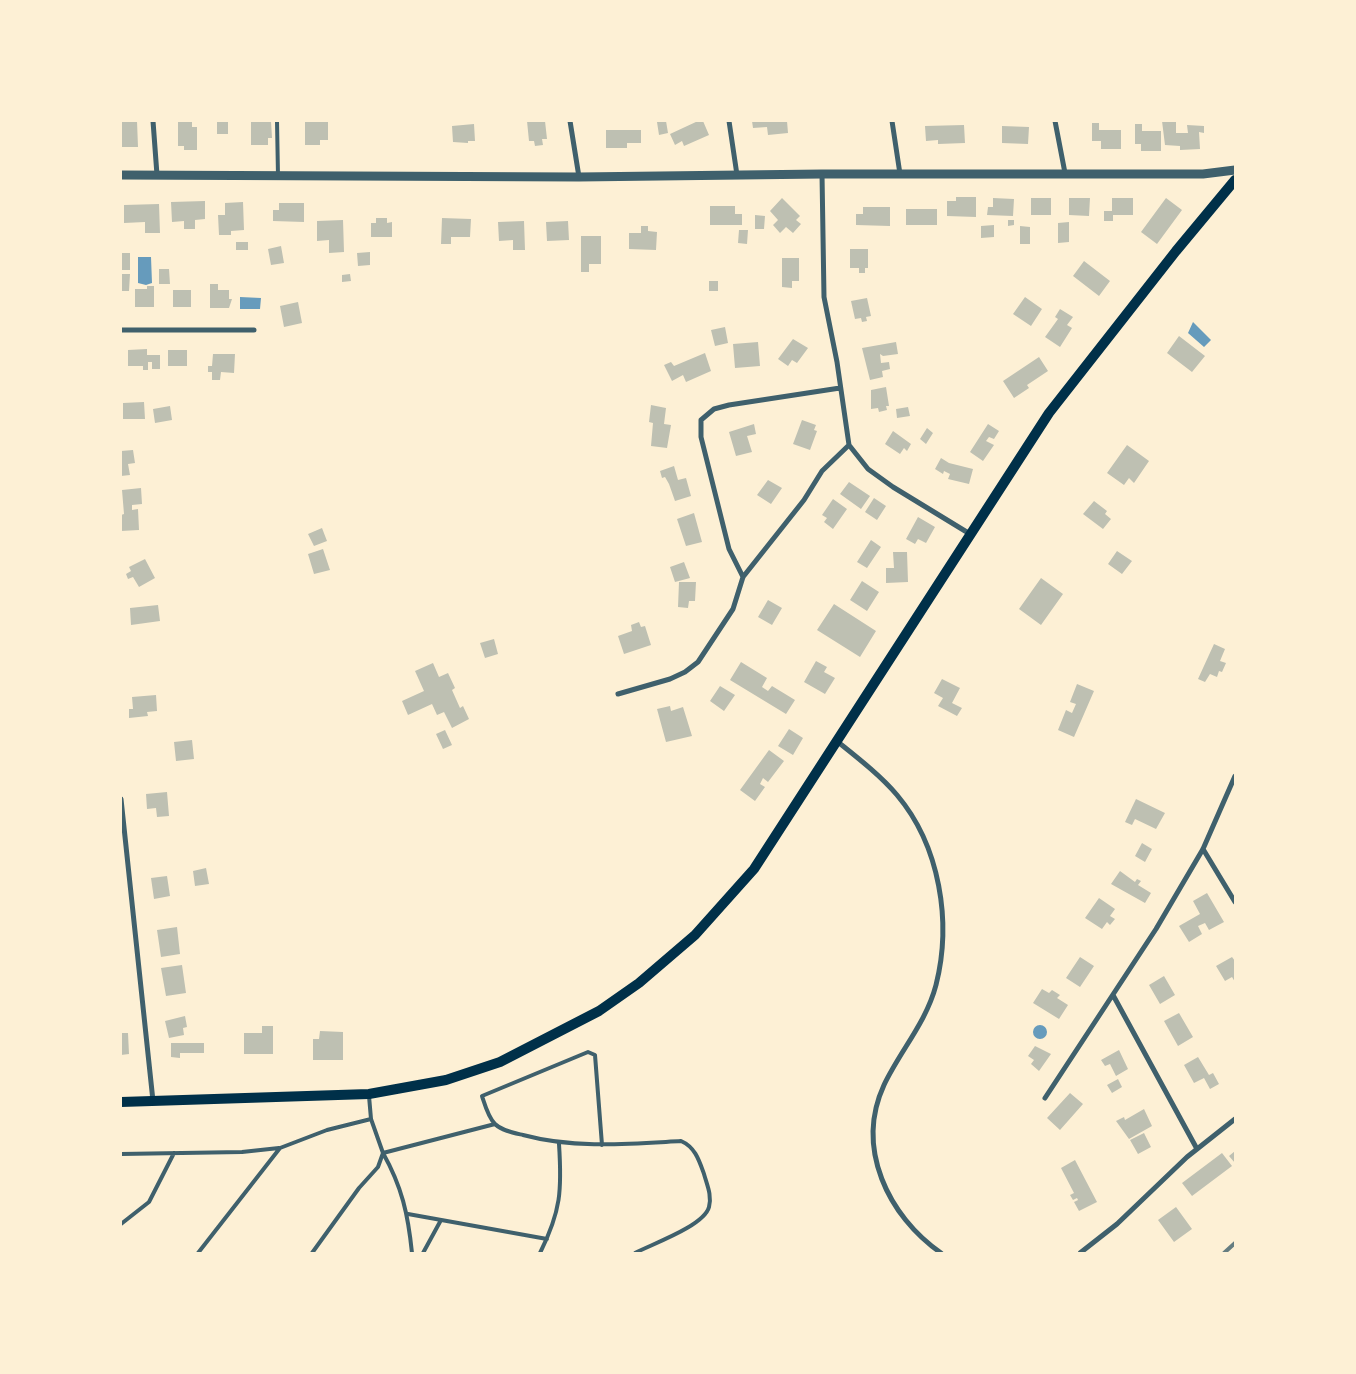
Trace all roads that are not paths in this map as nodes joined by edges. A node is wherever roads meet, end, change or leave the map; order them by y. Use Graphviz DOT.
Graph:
graph roads {
  1 [pos="153,121"];
  2 [pos="277,121"];
  3 [pos="570,121"];
  4 [pos="729,121"];
  5 [pos="892,121"];
  6 [pos="1055,121"];
  7 [pos="1235,170"];
  8 [pos="1064,173"];
  9 [pos="822,174"];
  10 [pos="900,174"];
  11 [pos="121,175"];
  12 [pos="157,175"];
  13 [pos="737,175"];
  14 [pos="278,176"];
  15 [pos="579,177"];
  16 [pos="1235,180"];
  17 [pos="121,330"];
  18 [pos="254,330"];
  19 [pos="840,388"];
  20 [pos="849,445"];
  21 [pos="971,534"];
  22 [pos="744,577"];
  23 [pos="618,694"];
  24 [pos="838,742"];
  25 [pos="1235,776"];
  26 [pos="121,799"];
  27 [pos="1204,848"];
  28 [pos="1235,902"];
  29 [pos="1113,995"];
  30 [pos="369,1094"];
  31 [pos="1045,1098"];
  32 [pos="153,1101"];
  33 [pos="121,1102"];
  34 [pos="371,1119"];
  35 [pos="1235,1119"];
  36 [pos="495,1124"];
  37 [pos="559,1144"];
  38 [pos="602,1145"];
  39 [pos="280,1148"];
  40 [pos="1198,1149"];
  41 [pos="174,1153"];
  42 [pos="383,1153"];
  43 [pos="121,1154"];
  44 [pos="408,1214"];
  45 [pos="441,1220"];
  46 [pos="121,1224"];
  47 [pos="547,1239"];
  48 [pos="198,1253"];
  49 [pos="312,1253"];
  50 [pos="412,1253"];
  51 [pos="424,1253"];
  52 [pos="540,1253"];
  53 [pos="635,1253"];
  54 [pos="941,1253"];
  55 [pos="1080,1253"];
  1 -- 12 [label="street"];
  2 -- 14 [label="lane"];
  3 -- 15 [label="street"];
  4 -- 13 [label="street"];
  5 -- 10 [label="street"];
  6 -- 8 [label="street"];
  7 -- 8 [label="street"];
  8 -- 10 [label="street"];
  9 -- 10 [label="street"];
  9 -- 13 [label="street"];
  9 -- 19 [label="street"];
  11 -- 12 [label="street"];
  12 -- 14 [label="street"];
  13 -- 15 [label="street"];
  14 -- 15 [label="street"];
  16 -- 21 [label="main road"];
  17 -- 18 [label="street"];
  19 -- 20 [label="street"];
  19 -- 22 [label="street"];
  20 -- 21 [label="street"];
  20 -- 22 [label="street"];
  21 -- 24 [label="main road"];
  22 -- 23 [label="street"];
  24 -- 30 [label="main road"];
  24 -- 54 [label="street"];
  25 -- 27 [label="street"];
  26 -- 32 [label="street"];
  27 -- 28 [label="street"];
  27 -- 29 [label="street"];
  29 -- 31 [label="street"];
  29 -- 40 [label="street"];
  30 -- 32 [label="main road"];
  30 -- 34 [label="lane"];
  32 -- 33 [label="main road"];
  34 -- 39 [label="lane"];
  34 -- 42 [label="lane"];
  35 -- 40 [label="street"];
  36 -- 37 [label="lane"];
  36 -- 38 [label="lane"];
  36 -- 42 [label="lane"];
  37 -- 38 [label="lane"];
  37 -- 47 [label="lane"];
  38 -- 53 [label="lane"];
  39 -- 41 [label="lane"];
  39 -- 48 [label="lane"];
  40 -- 55 [label="street"];
  41 -- 43 [label="lane"];
  41 -- 46 [label="lane"];
  42 -- 44 [label="lane"];
  42 -- 49 [label="lane"];
  44 -- 45 [label="lane"];
  44 -- 50 [label="lane"];
  45 -- 47 [label="lane"];
  45 -- 51 [label="lane"];
  47 -- 52 [label="lane"];
}
